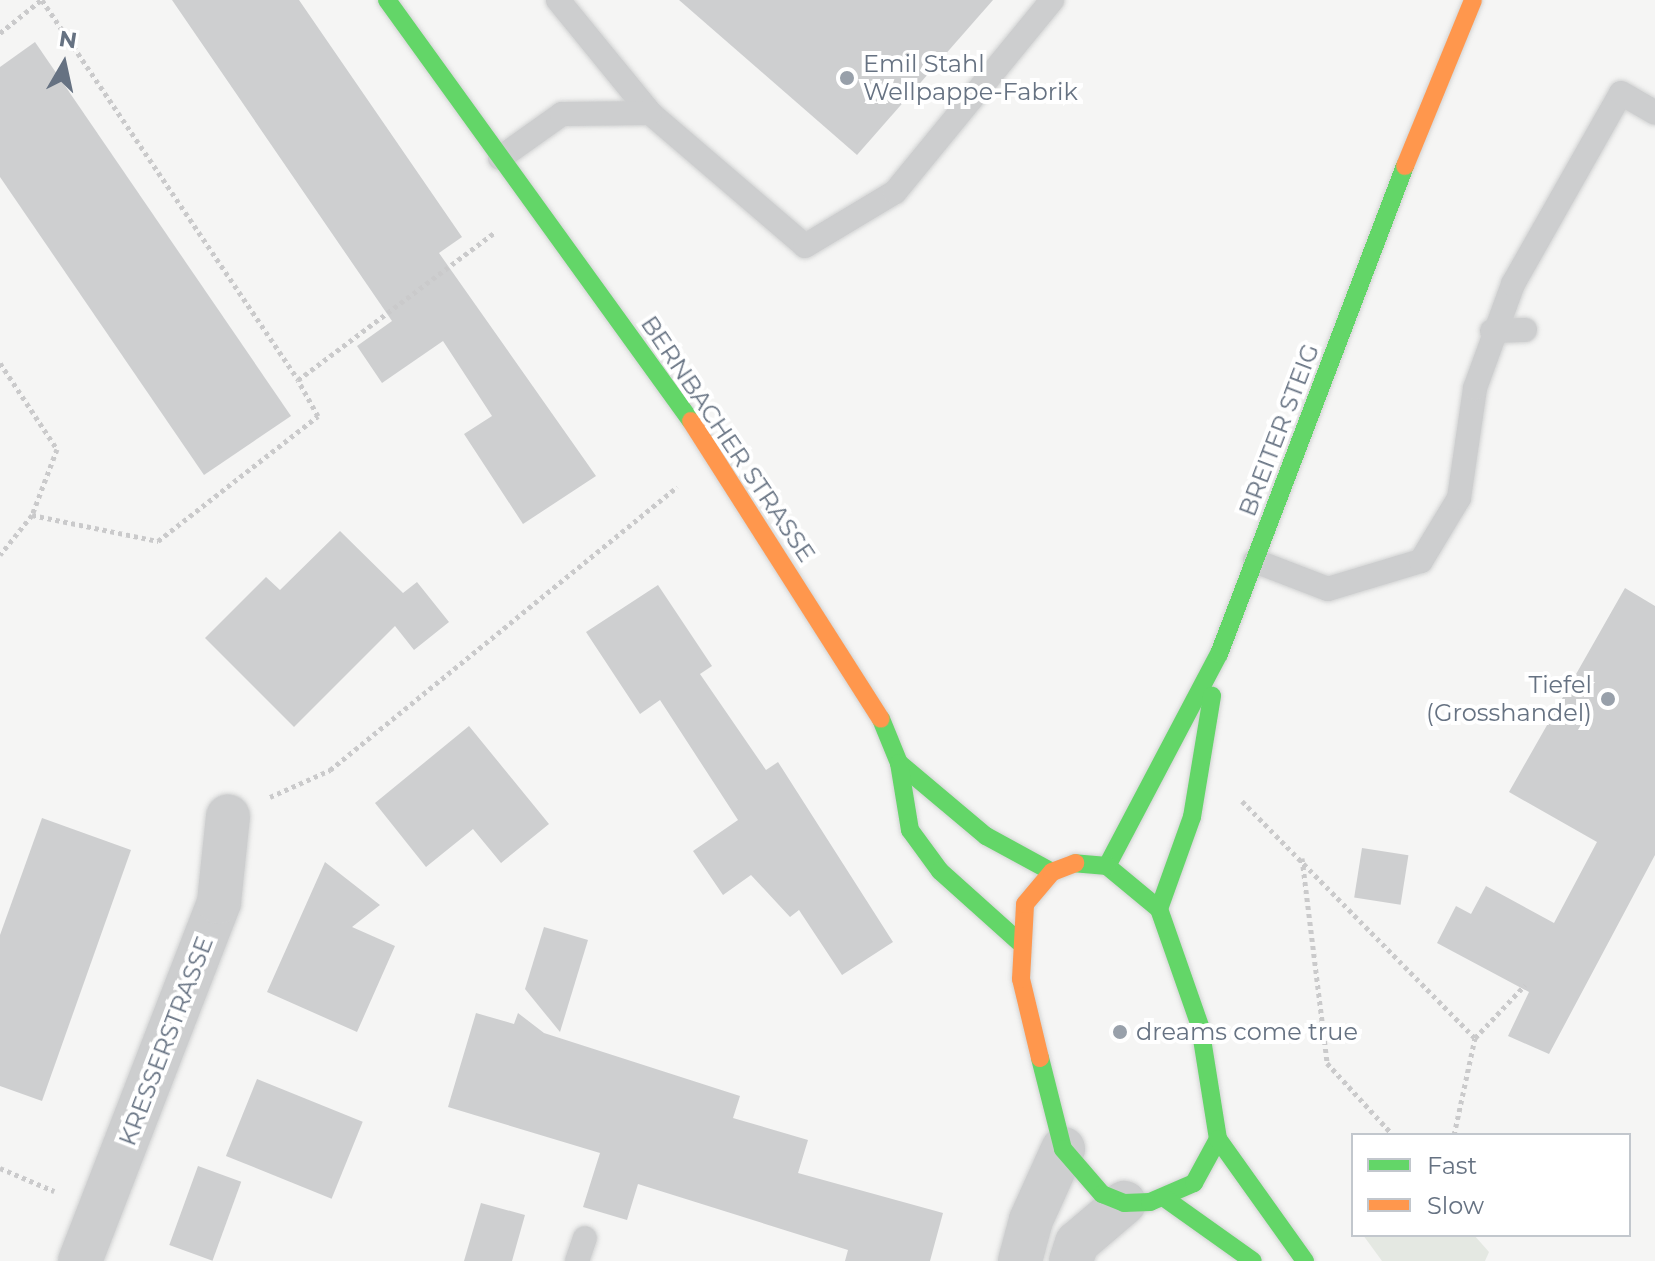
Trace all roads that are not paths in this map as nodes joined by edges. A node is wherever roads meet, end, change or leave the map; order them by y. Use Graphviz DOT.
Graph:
graph roads {
  1 [pos="387,0"];
  2 [pos="558,0"];
  3 [pos="1052,0"];
  4 [pos="1473,0"];
  5 [pos="650,113"];
  6 [pos="1655,113"];
  7 [pos="500,158"];
  8 [pos="1525,330"];
  9 [pos="1492,331"];
  10 [pos="1255,561"];
  11 [pos="1219,654"];
  12 [pos="899,763"];
  13 [pos="228,816"];
  14 [pos="1107,866"];
  15 [pos="1052,872"];
  16 [pos="1159,909"];
  17 [pos="1019,942"];
  18 [pos="1218,1139"];
  19 [pos="1063,1149"];
  20 [pos="1143,1200"];
  21 [pos="80,1261"];
  22 [pos="1020,1261"];
  23 [pos="1071,1261"];
  24 [pos="1253,1261"];
  25 [pos="1305,1261"];
  1 -- 7 [label="street, BERNBACHER STRASSE"];
  2 -- 5 [label="lane"];
  3 -- 5 [label="lane"];
  4 -- 10 [label="street, BREITER STEIG"];
  5 -- 7 [label="lane"];
  6 -- 9 [label="lane"];
  7 -- 12 [label="street, BERNBACHER STRASSE"];
  8 -- 9 [label="lane"];
  9 -- 10 [label="lane"];
  10 -- 11 [label="street, BREITER STEIG"];
  11 -- 14 [label="street, BREITER STEIG"];
  11 -- 16 [label="street"];
  12 -- 15 [label="street, BERNBACHER STRASSE"];
  12 -- 17 [label="street"];
  13 -- 21 [label="street, KRESSERSTRASSE"];
  14 -- 15 [label="street"];
  14 -- 16 [label="street"];
  15 -- 17 [label="street"];
  16 -- 18 [label="street"];
  17 -- 19 [label="street"];
  18 -- 20 [label="street"];
  18 -- 25 [label="street"];
  19 -- 20 [label="street"];
  19 -- 22 [label="street"];
  20 -- 23 [label="street"];
  20 -- 24 [label="street"];
}
